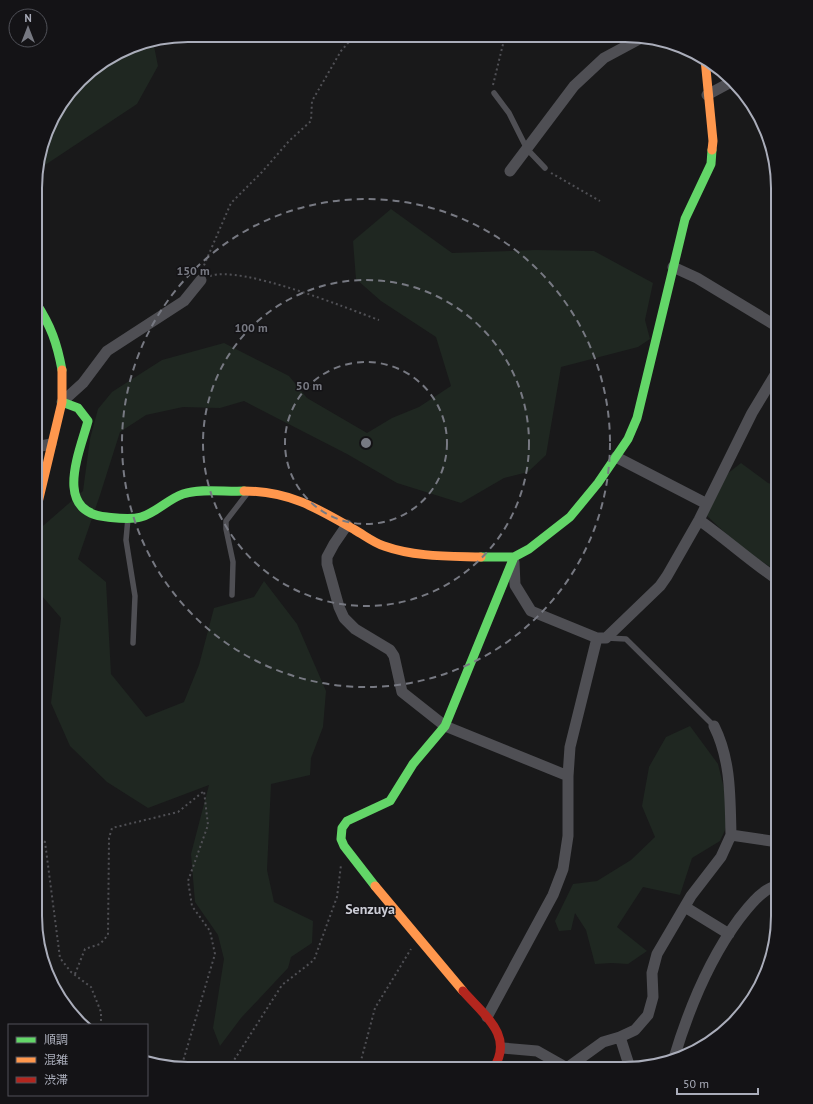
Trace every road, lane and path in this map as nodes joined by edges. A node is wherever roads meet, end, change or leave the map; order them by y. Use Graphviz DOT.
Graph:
graph roads {
  1 [pos="349,42"];
  2 [pos="503,42"];
  3 [pos="634,42"];
  4 [pos="706,67"];
  5 [pos="727,84"];
  6 [pos="494,93"];
  7 [pos="708,95"];
  8 [pos="527,149"];
  9 [pos="545,168"];
  10 [pos="510,171"];
  11 [pos="600,201"];
  12 [pos="673,267"];
  13 [pos="201,280"];
  14 [pos="42,319"];
  15 [pos="379,320"];
  16 [pos="771,323"];
  17 [pos="771,382"];
  18 [pos="62,402"];
  19 [pos="51,444"];
  20 [pos="42,446"];
  21 [pos="616,457"];
  22 [pos="42,485"];
  23 [pos="248,491"];
  24 [pos="707,504"];
  25 [pos="128,518"];
  26 [pos="699,520"];
  27 [pos="347,525"];
  28 [pos="514,557"];
  29 [pos="771,575"];
  30 [pos="232,595"];
  31 [pos="602,638"];
  32 [pos="133,643"];
  33 [pos="445,726"];
  34 [pos="714,726"];
  35 [pos="568,776"];
  36 [pos="731,835"];
  37 [pos="42,840"];
  38 [pos="771,841"];
  39 [pos="344,846"];
  40 [pos="771,888"];
  41 [pos="685,907"];
  42 [pos="729,934"];
  43 [pos="418,938"];
  44 [pos="74,974"];
  45 [pos="487,1017"];
  46 [pos="101,1024"];
  47 [pos="620,1037"];
  48 [pos="503,1048"];
  49 [pos="676,1053"];
  50 [pos="183,1062"];
  51 [pos="233,1062"];
  52 [pos="361,1062"];
  53 [pos="498,1062"];
  54 [pos="556,1062"];
  55 [pos="574,1062"];
  56 [pos="628,1062"];
  1 -- 13 [label="path"];
  2 -- 6 [label="path"];
  3 -- 8 [label="street"];
  4 -- 7 [label="street"];
  5 -- 7 [label="street"];
  6 -- 8 [label="lane"];
  7 -- 12 [label="street"];
  8 -- 9 [label="lane"];
  8 -- 10 [label="street"];
  9 -- 11 [label="path"];
  12 -- 16 [label="street"];
  12 -- 21 [label="street"];
  13 -- 15 [label="path"];
  13 -- 18 [label="street"];
  14 -- 18 [label="street"];
  17 -- 24 [label="street"];
  18 -- 19 [label="street"];
  18 -- 25 [label="street"];
  19 -- 20 [label="street"];
  19 -- 22 [label="street"];
  21 -- 24 [label="street"];
  21 -- 28 [label="street"];
  23 -- 25 [label="street"];
  23 -- 27 [label="street"];
  23 -- 30 [label="lane"];
  24 -- 26 [label="street"];
  25 -- 32 [label="lane"];
  26 -- 29 [label="street"];
  26 -- 31 [label="street"];
  27 -- 28 [label="street"];
  27 -- 33 [label="street"];
  28 -- 31 [label="street"];
  28 -- 33 [label="street"];
  31 -- 34 [label="lane"];
  31 -- 35 [label="street"];
  33 -- 35 [label="street"];
  33 -- 39 [label="street"];
  34 -- 36 [label="street"];
  35 -- 45 [label="street"];
  36 -- 38 [label="street"];
  36 -- 41 [label="street"];
  37 -- 44 [label="path"];
  39 -- 43 [label="street"];
  39 -- 51 [label="path"];
  40 -- 42 [label="street"];
  41 -- 42 [label="street"];
  41 -- 47 [label="street"];
  42 -- 49 [label="street"];
  43 -- 45 [label="street"];
  43 -- 52 [label="path"];
  44 -- 46 [label="path"];
  44 -- 50 [label="path"];
  45 -- 48 [label="street"];
  47 -- 55 [label="street"];
  47 -- 56 [label="street"];
  48 -- 53 [label="street"];
  48 -- 54 [label="street"];
}
